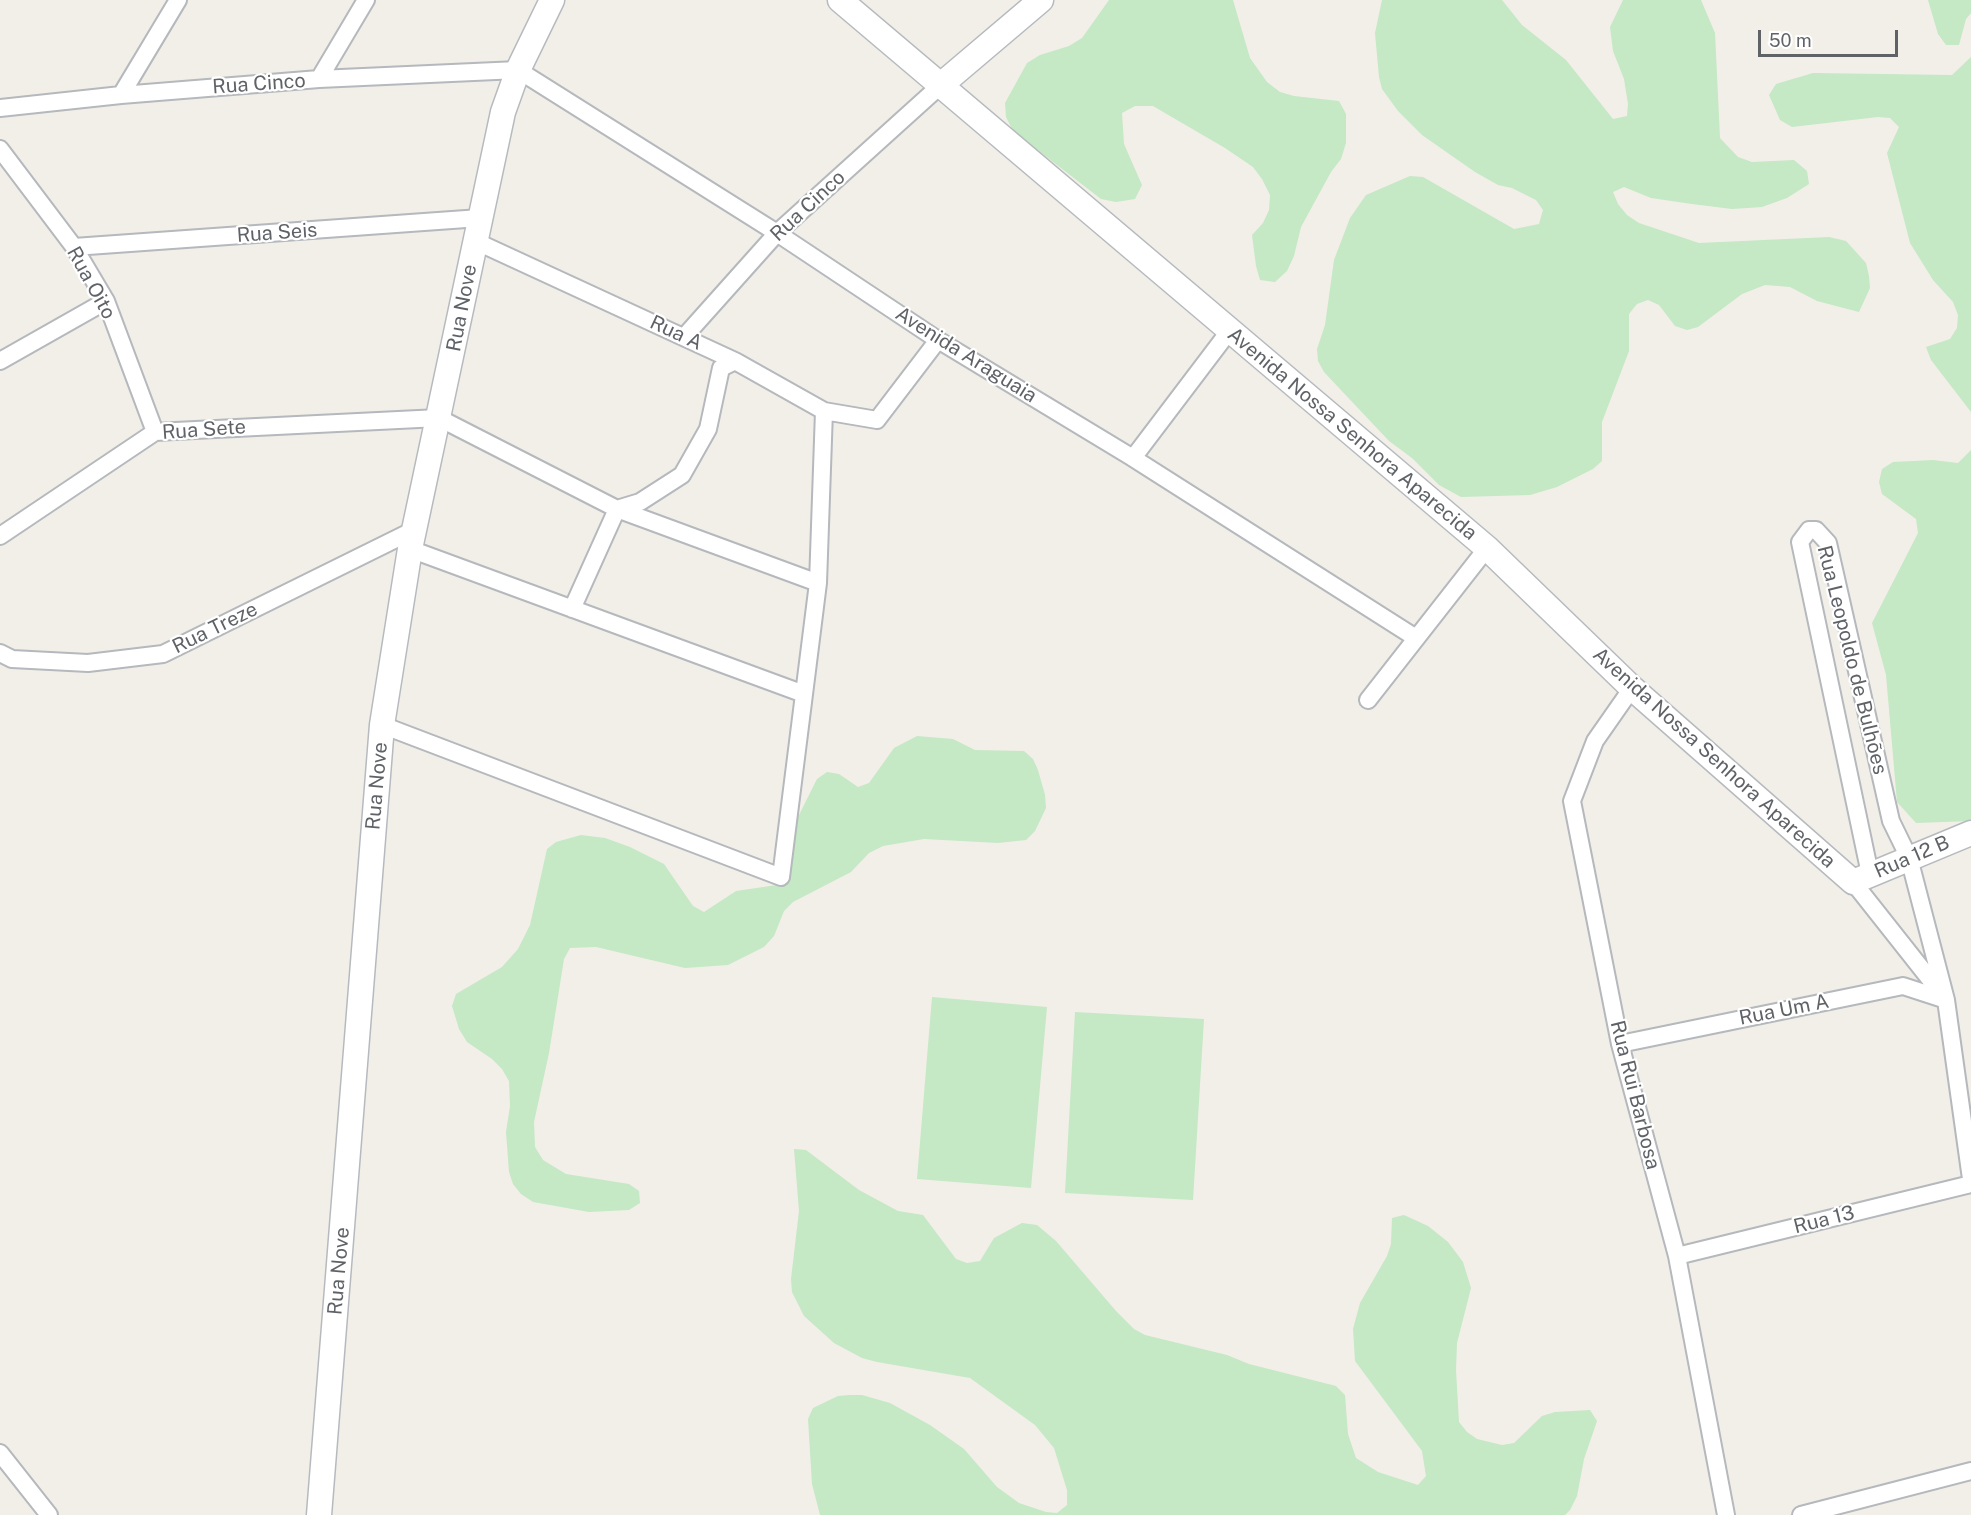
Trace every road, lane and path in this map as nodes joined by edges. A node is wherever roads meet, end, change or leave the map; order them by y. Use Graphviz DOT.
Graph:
graph roads {
  1 [pos="178,0"];
  2 [pos="366,0"];
  3 [pos="552,0"];
  4 [pos="840,0"];
  5 [pos="1041,0"];
  6 [pos="518,70"];
  7 [pos="319,79"];
  8 [pos="942,84"];
  9 [pos="122,94"];
  10 [pos="0,108"];
  11 [pos="0,149"];
  12 [pos="478,230"];
  13 [pos="777,233"];
  14 [pos="74,248"];
  15 [pos="106,302"];
  16 [pos="1230,330"];
  17 [pos="684,337"];
  18 [pos="938,340"];
  19 [pos="735,361"];
  20 [pos="0,362"];
  21 [pos="824,411"];
  22 [pos="439,418"];
  23 [pos="155,432"];
  24 [pos="1133,458"];
  25 [pos="617,509"];
  26 [pos="0,536"];
  27 [pos="413,539"];
  28 [pos="1487,548"];
  29 [pos="818,583"];
  30 [pos="572,609"];
  31 [pos="1416,638"];
  32 [pos="0,653"];
  33 [pos="1632,688"];
  34 [pos="804,694"];
  35 [pos="1368,700"];
  36 [pos="382,725"];
  37 [pos="1971,833"];
  38 [pos="1909,858"];
  39 [pos="1862,878"];
  40 [pos="1946,1000"];
  41 [pos="1620,1044"];
  42 [pos="1971,1179"];
  43 [pos="1971,1184"];
  44 [pos="1677,1256"];
  45 [pos="0,1452"];
  46 [pos="1971,1471"];
  47 [pos="49,1515"];
  48 [pos="319,1515"];
  49 [pos="1726,1515"];
  50 [pos="1802,1515"];
  1 -- 9 [label="street"];
  2 -- 7 [label="street"];
  3 -- 6 [label="street"];
  4 -- 8 [label="street, Avenida Nossa Senhora Aparecida"];
  5 -- 8 [label="street"];
  6 -- 7 [label="street, Rua Cinco"];
  6 -- 12 [label="street, Rua Nove"];
  6 -- 13 [label="street, Avenida Araguaia"];
  7 -- 9 [label="street, Rua Cinco"];
  8 -- 13 [label="street, Rua Cinco"];
  8 -- 16 [label="street, Avenida Nossa Senhora Aparecida"];
  9 -- 10 [label="street, Rua Cinco"];
  11 -- 14 [label="street, Rua Oito"];
  12 -- 14 [label="street, Rua Seis"];
  12 -- 17 [label="street, Rua A"];
  12 -- 22 [label="street, Rua Nove"];
  13 -- 17 [label="street, Rua Cinco"];
  13 -- 18 [label="street, Avenida Araguaia"];
  14 -- 15 [label="street, Rua Oito"];
  15 -- 20 [label="street"];
  15 -- 23 [label="street, Rua Oito"];
  16 -- 24 [label="street"];
  16 -- 28 [label="street, Avenida Nossa Senhora Aparecida"];
  17 -- 19 [label="street, Rua A"];
  18 -- 21 [label="street, Rua A"];
  18 -- 24 [label="street, Avenida Araguaia"];
  19 -- 21 [label="street, Rua A"];
  19 -- 25 [label="street"];
  21 -- 29 [label="street"];
  22 -- 23 [label="street, Rua Sete"];
  22 -- 25 [label="street"];
  22 -- 27 [label="street, Rua Nove"];
  23 -- 26 [label="street, Rua Sete"];
  24 -- 31 [label="street, Avenida Araguaia"];
  25 -- 29 [label="street"];
  25 -- 30 [label="street"];
  27 -- 30 [label="street"];
  27 -- 32 [label="street, Rua Treze"];
  27 -- 36 [label="street, Rua Nove"];
  28 -- 31 [label="street"];
  28 -- 33 [label="street, Avenida Nossa Senhora Aparecida"];
  29 -- 34 [label="street"];
  30 -- 34 [label="street"];
  31 -- 35 [label="street"];
  33 -- 39 [label="street, Avenida Nossa Senhora Aparecida"];
  33 -- 41 [label="street, Rua Rui Barbosa"];
  34 -- 36 [label="street"];
  36 -- 48 [label="street, Rua Nove"];
  37 -- 38 [label="street, Rua 12 B"];
  38 -- 39 [label="street, Rua 12 B"];
  38 -- 39 [label="street, Rua Leopoldo de Bulhões"];
  38 -- 40 [label="street, Rua Leopoldo de Bulhões"];
  39 -- 40 [label="street, Rua Leopoldo de Bulhões"];
  40 -- 41 [label="street, Rua Um A"];
  40 -- 42 [label="street, Rua Leopoldo de Bulhões"];
  41 -- 44 [label="street, Rua Rui Barbosa"];
  43 -- 44 [label="street, Rua 13"];
  44 -- 49 [label="street, Rua Rui Barbosa"];
  45 -- 47 [label="street"];
  46 -- 50 [label="street"];
}
